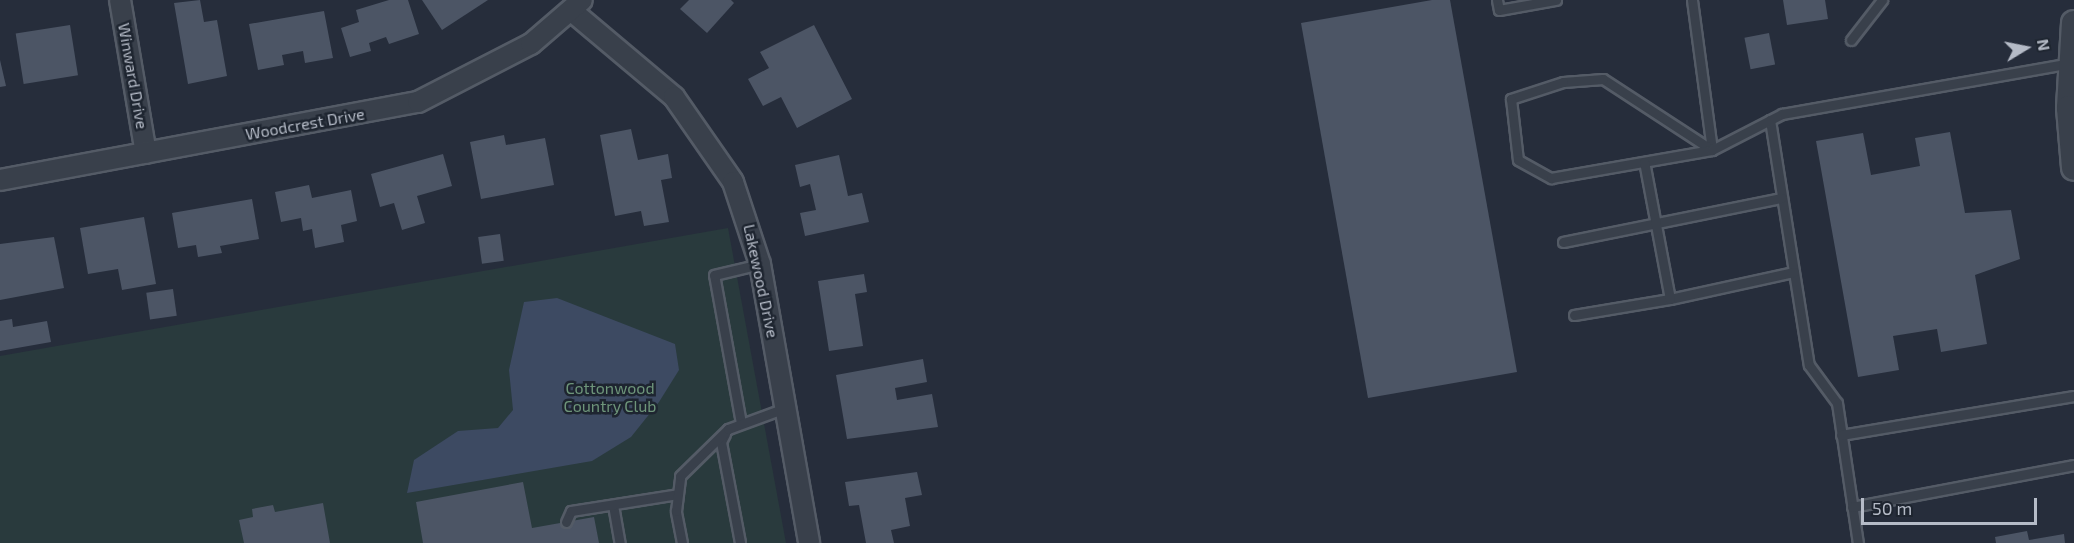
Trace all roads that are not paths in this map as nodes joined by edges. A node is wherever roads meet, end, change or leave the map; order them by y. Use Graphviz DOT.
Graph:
graph roads {
  1 [pos="120,0"];
  2 [pos="1497,0"];
  3 [pos="1556,0"];
  4 [pos="1692,0"];
  5 [pos="1882,0"];
  6 [pos="578,6"];
  7 [pos="2074,23"];
  8 [pos="1851,40"];
  9 [pos="2070,63"];
  10 [pos="1770,120"];
  11 [pos="1712,150"];
  12 [pos="146,153"];
  13 [pos="1644,162"];
  14 [pos="2074,168"];
  15 [pos="0,180"];
  16 [pos="1782,198"];
  17 [pos="1656,224"];
  18 [pos="1563,242"];
  19 [pos="760,264"];
  20 [pos="1794,272"];
  21 [pos="1670,299"];
  22 [pos="1574,315"];
  23 [pos="2074,396"];
  24 [pos="785,408"];
  25 [pos="741,423"];
  26 [pos="728,429"];
  27 [pos="1841,435"];
  28 [pos="2074,465"];
  29 [pos="678,494"];
  30 [pos="613,505"];
  31 [pos="1852,507"];
  32 [pos="566,522"];
  33 [pos="620,543"];
  34 [pos="682,543"];
  35 [pos="740,543"];
  36 [pos="809,543"];
  37 [pos="1858,543"];
  1 -- 12 [label="street, Winward Drive"];
  2 -- 3 [label="lane"];
  4 -- 11 [label="lane"];
  5 -- 8 [label="lane"];
  6 -- 12 [label="street, Woodcrest Drive"];
  6 -- 19 [label="street, Lakewood Drive"];
  7 -- 9 [label="street"];
  9 -- 10 [label="lane"];
  9 -- 14 [label="street"];
  10 -- 11 [label="lane"];
  10 -- 16 [label="lane"];
  11 -- 13 [label="lane"];
  11 -- 13 [label="lane"];
  12 -- 15 [label="street, Woodcrest Drive"];
  13 -- 17 [label="lane"];
  16 -- 17 [label="lane"];
  16 -- 20 [label="lane"];
  17 -- 18 [label="lane"];
  17 -- 21 [label="lane"];
  19 -- 24 [label="street, Lakewood Drive"];
  19 -- 25 [label="lane"];
  20 -- 21 [label="lane"];
  20 -- 27 [label="lane"];
  21 -- 22 [label="lane"];
  23 -- 27 [label="lane"];
  24 -- 25 [label="lane"];
  24 -- 36 [label="street, Lakewood Drive"];
  25 -- 26 [label="lane"];
  26 -- 29 [label="lane"];
  26 -- 35 [label="lane"];
  27 -- 31 [label="lane"];
  28 -- 31 [label="lane"];
  29 -- 30 [label="lane"];
  29 -- 34 [label="lane"];
  30 -- 32 [label="lane"];
  30 -- 33 [label="lane"];
  31 -- 37 [label="lane"];
}
